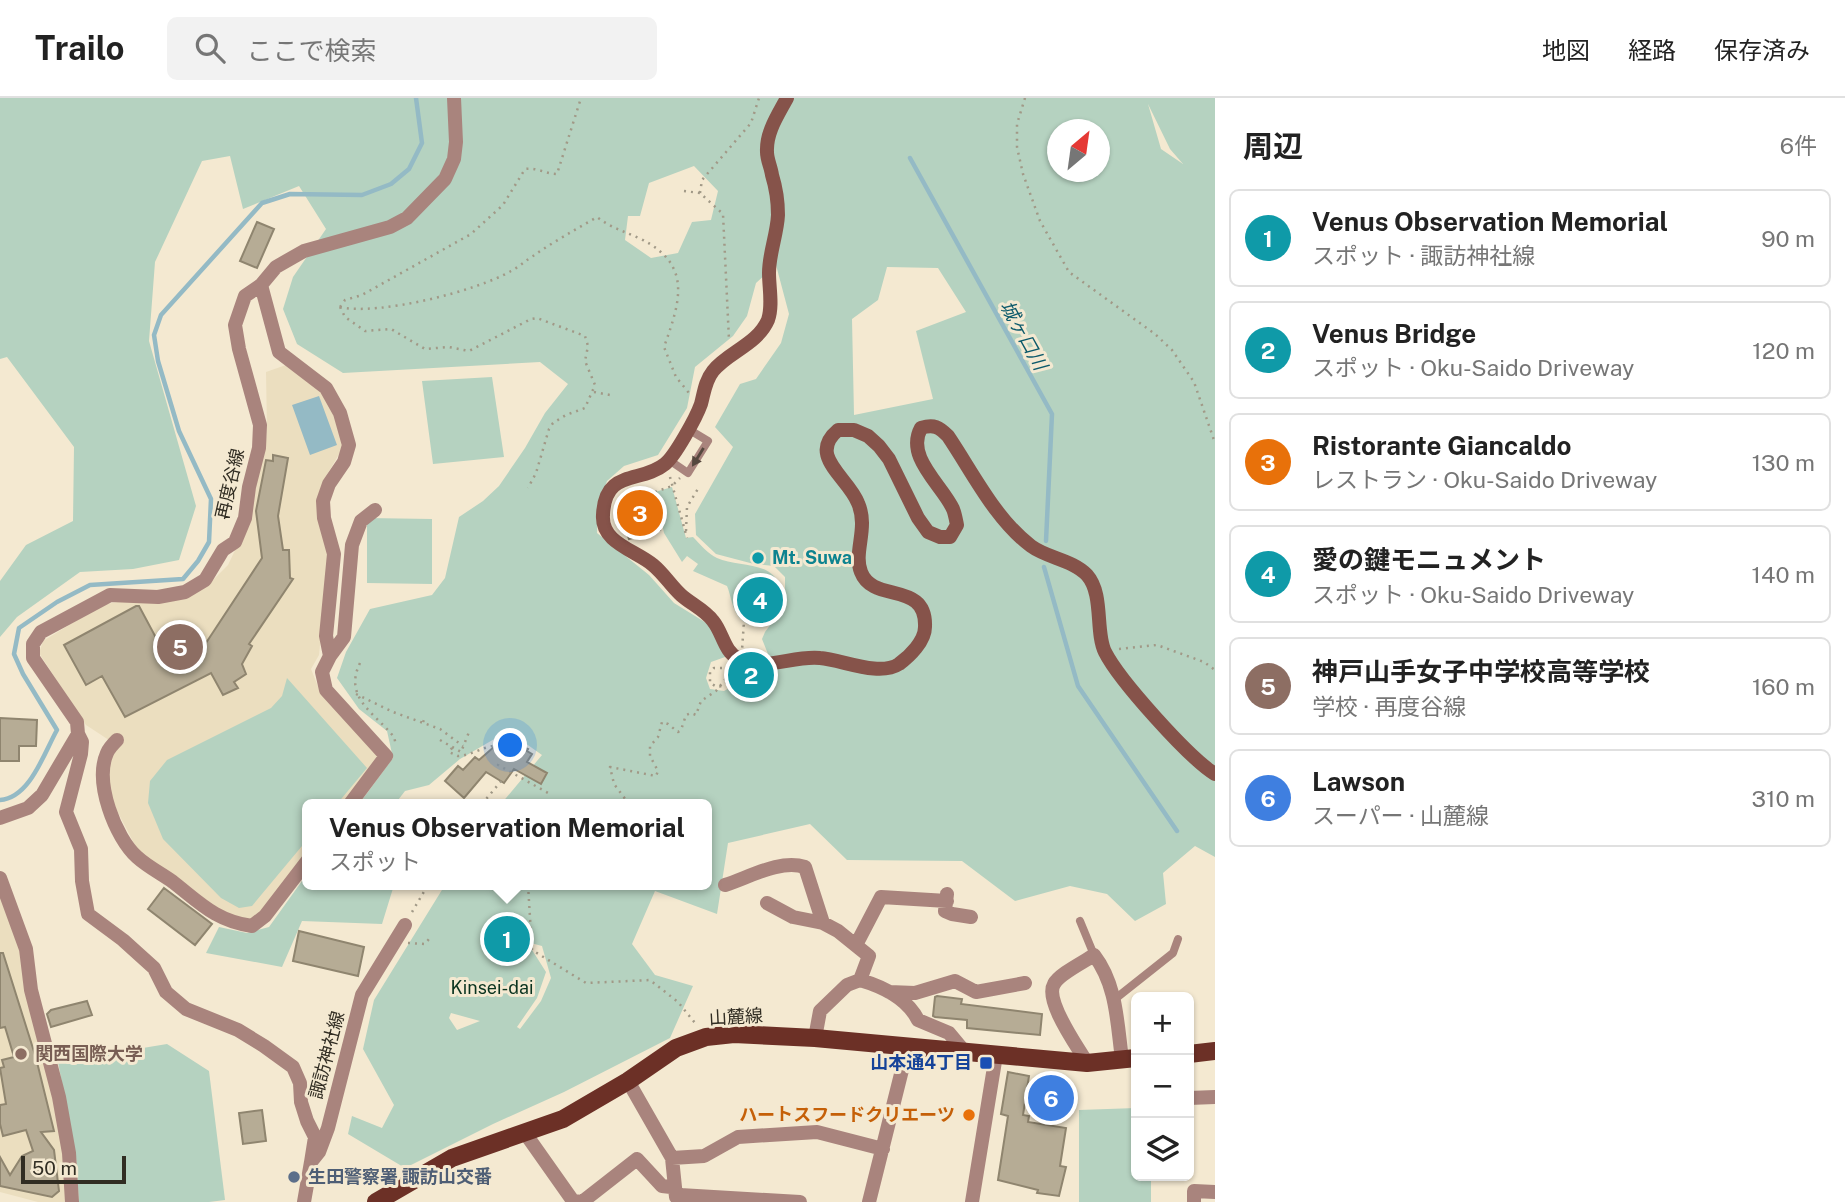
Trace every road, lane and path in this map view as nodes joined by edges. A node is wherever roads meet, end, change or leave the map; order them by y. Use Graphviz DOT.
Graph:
graph roads {
  1 [pos="454,98"];
  2 [pos="581,98"];
  3 [pos="759,98"];
  4 [pos="787,98"];
  5 [pos="1024,98"];
  6 [pos="684,191"];
  7 [pos="701,193"];
  8 [pos="261,285"];
  9 [pos="340,307"];
  10 [pos="728,342"];
  11 [pos="594,392"];
  12 [pos="610,395"];
  13 [pos="700,406"];
  14 [pos="688,429"];
  15 [pos="1215,443"];
  16 [pos="668,461"];
  17 [pos="680,478"];
  18 [pos="672,486"];
  19 [pos="699,487"];
  20 [pos="528,488"];
  21 [pos="655,492"];
  22 [pos="375,510"];
  23 [pos="744,621"];
  24 [pos="1104,650"];
  25 [pos="330,656"];
  26 [pos="360,663"];
  27 [pos="742,666"];
  28 [pos="742,666"];
  29 [pos="742,666"];
  30 [pos="742,666"];
  31 [pos="1215,670"];
  32 [pos="719,687"];
  33 [pos="719,687"];
  34 [pos="719,687"];
  35 [pos="719,687"];
  36 [pos="356,694"];
  37 [pos="426,716"];
  38 [pos="424,722"];
  39 [pos="469,732"];
  40 [pos="78,734"];
  41 [pos="117,740"];
  42 [pos="440,740"];
  43 [pos="463,746"];
  44 [pos="452,748"];
  45 [pos="386,756"];
  46 [pos="1215,774"];
  47 [pos="502,779"];
  48 [pos="550,794"];
  49 [pos="354,799"];
  50 [pos="486,799"];
  51 [pos="625,799"];
  52 [pos="0,818"];
  53 [pos="302,867"];
  54 [pos="0,878"];
  55 [pos="726,885"];
  56 [pos="425,890"];
  57 [pos="528,890"];
  58 [pos="767,903"];
  59 [pos="971,917"];
  60 [pos="1080,921"];
  61 [pos="823,923"];
  62 [pos="405,925"];
  63 [pos="429,939"];
  64 [pos="1178,939"];
  65 [pos="401,943"];
  66 [pos="856,945"];
  67 [pos="1094,955"];
  68 [pos="860,980"];
  69 [pos="1025,983"];
  70 [pos="889,992"];
  71 [pos="1115,999"];
  72 [pos="706,1038"];
  73 [pos="815,1038"];
  74 [pos="908,1046"];
  75 [pos="964,1051"];
  76 [pos="1215,1051"];
  77 [pos="1194,1053"];
  78 [pos="996,1055"];
  79 [pos="1129,1059"];
  80 [pos="1087,1063"];
  81 [pos="628,1081"];
  82 [pos="1215,1097"];
  83 [pos="1194,1098"];
  84 [pos="524,1133"];
  85 [pos="883,1149"];
  86 [pos="672,1158"];
  87 [pos="311,1162"];
  88 [pos="1215,1192"];
  89 [pos="676,1197"];
  90 [pos="72,1202"];
  91 [pos="304,1202"];
  92 [pos="376,1202"];
  93 [pos="800,1202"];
  94 [pos="869,1202"];
  95 [pos="972,1202"];
  96 [pos="1194,1202"];
  1 -- 8 [label="street, 再度谷線"];
  2 -- 9 [label="path"];
  3 -- 7 [label="path"];
  4 -- 13 [label="street"];
  5 -- 15 [label="path"];
  6 -- 7 [label="path"];
  7 -- 10 [label="path"];
  8 -- 25 [label="street"];
  8 -- 40 [label="street, 再度谷線"];
  9 -- 11 [label="path"];
  9 -- 13 [label="path"];
  11 -- 12 [label="path"];
  11 -- 20 [label="path"];
  13 -- 14 [label="street"];
  14 -- 16 [label="street"];
  14 -- 16 [label="lane, one-way"];
  16 -- 18 [label="path"];
  16 -- 24 [label="street"];
  17 -- 18 [label="path"];
  18 -- 19 [label="path"];
  18 -- 21 [label="path"];
  22 -- 25 [label="street"];
  23 -- 27 [label="path, bridge"];
  24 -- 31 [label="path"];
  24 -- 46 [label="street"];
  25 -- 45 [label="street"];
  26 -- 36 [label="path"];
  28 -- 29 [label="path, bridge"];
  30 -- 32 [label="path, bridge"];
  33 -- 34 [label="path, bridge"];
  35 -- 51 [label="path, bridge"];
  36 -- 38 [label="path"];
  36 -- 45 [label="path"];
  37 -- 38 [label="path"];
  38 -- 43 [label="path"];
  39 -- 43 [label="path"];
  40 -- 52 [label="street"];
  40 -- 87 [label="street"];
  41 -- 53 [label="street"];
  42 -- 44 [label="path"];
  43 -- 44 [label="path"];
  44 -- 48 [label="path"];
  45 -- 49 [label="street"];
  47 -- 50 [label="path"];
  54 -- 90 [label="street"];
  55 -- 61 [label="street"];
  56 -- 62 [label="path"];
  57 -- 72 [label="path"];
  58 -- 61 [label="street"];
  59 -- 66 [label="street"];
  60 -- 67 [label="lane"];
  61 -- 66 [label="street"];
  62 -- 87 [label="street, 諏訪神社線"];
  63 -- 65 [label="path"];
  64 -- 71 [label="lane"];
  66 -- 68 [label="street"];
  67 -- 71 [label="street"];
  67 -- 80 [label="street"];
  68 -- 70 [label="street"];
  68 -- 73 [label="street"];
  69 -- 70 [label="street"];
  70 -- 75 [label="street"];
  71 -- 79 [label="street"];
  72 -- 73 [label="main road, 山麓線"];
  72 -- 81 [label="main road, 山麓線"];
  73 -- 74 [label="main road, 山麓線"];
  74 -- 75 [label="main road, 山麓線"];
  74 -- 85 [label="street"];
  75 -- 78 [label="main road, 山麓線"];
  76 -- 77 [label="main road"];
  78 -- 80 [label="main road, 山麓線"];
  78 -- 95 [label="street"];
  79 -- 80 [label="main road, 山麓線"];
  81 -- 84 [label="main road, 山麓線"];
  81 -- 86 [label="street"];
  82 -- 83 [label="street"];
  84 -- 89 [label="street"];
  84 -- 92 [label="main road, 山麓線"];
  85 -- 86 [label="street"];
  85 -- 94 [label="street"];
  86 -- 89 [label="street"];
  87 -- 91 [label="street, 諏訪神社線"];
  88 -- 96 [label="street"];
  89 -- 93 [label="street"];
}
